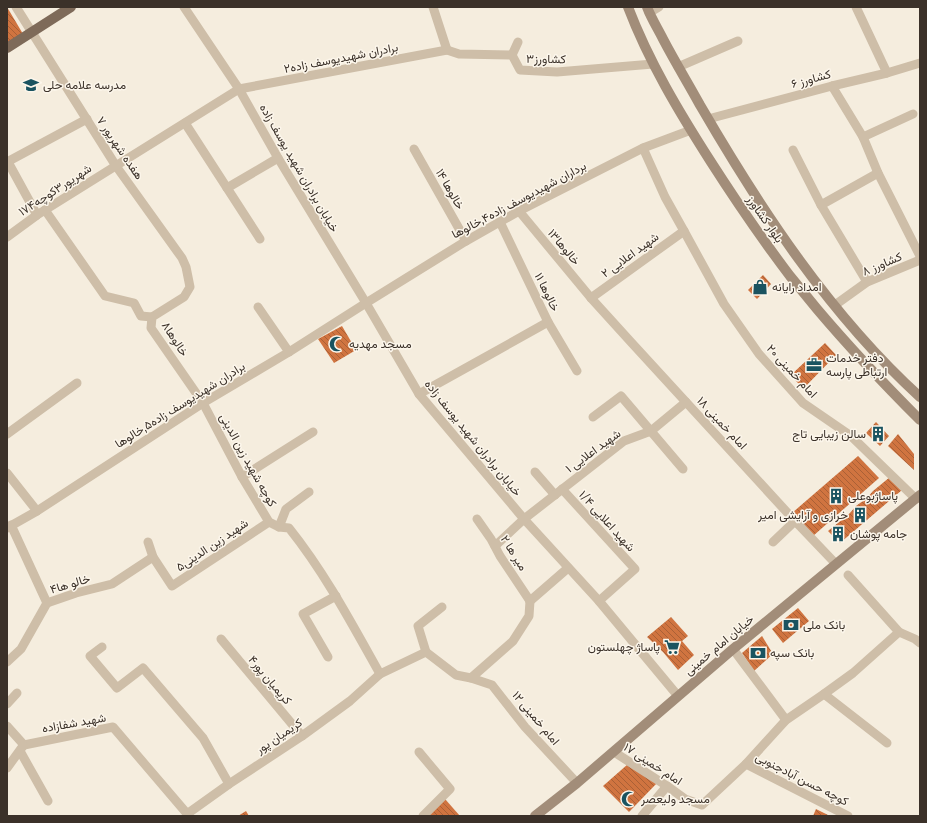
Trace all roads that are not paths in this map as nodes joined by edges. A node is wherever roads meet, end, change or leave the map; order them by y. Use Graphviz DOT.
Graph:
graph roads {
  1 [pos="16,7"];
  2 [pos="70,7"];
  3 [pos="184,7"];
  4 [pos="433,7"];
  5 [pos="628,7"];
  6 [pos="659,7"];
  7 [pos="856,7"];
  8 [pos="648,10"];
  9 [pos="31,32"];
  10 [pos="738,41"];
  11 [pos="518,42"];
  12 [pos="7,48"];
  13 [pos="447,50"];
  14 [pos="512,55"];
  15 [pos="920,63"];
  16 [pos="653,64"];
  17 [pos="678,67"];
  18 [pos="886,73"];
  19 [pos="832,86"];
  20 [pos="240,89"];
  21 [pos="913,114"];
  22 [pos="87,119"];
  23 [pos="708,119"];
  24 [pos="185,123"];
  25 [pos="690,130"];
  26 [pos="863,137"];
  27 [pos="643,148"];
  28 [pos="414,149"];
  29 [pos="793,150"];
  30 [pos="278,158"];
  31 [pos="7,162"];
  32 [pos="116,166"];
  33 [pos="878,173"];
  34 [pos="227,188"];
  35 [pos="821,205"];
  36 [pos="41,212"];
  37 [pos="519,212"];
  38 [pos="500,222"];
  39 [pos="684,231"];
  40 [pos="7,237"];
  41 [pos="260,239"];
  42 [pos="466,241"];
  43 [pos="920,256"];
  44 [pos="920,260"];
  45 [pos="188,277"];
  46 [pos="867,282"];
  47 [pos="591,298"];
  48 [pos="366,302"];
  49 [pos="835,305"];
  50 [pos="258,307"];
  51 [pos="152,317"];
  52 [pos="548,322"];
  53 [pos="289,352"];
  54 [pos="577,371"];
  55 [pos="77,383"];
  56 [pos="419,394"];
  57 [pos="920,397"];
  58 [pos="686,402"];
  59 [pos="203,403"];
  60 [pos="593,417"];
  61 [pos="920,420"];
  62 [pos="651,431"];
  63 [pos="313,432"];
  64 [pos="7,434"];
  65 [pos="684,469"];
  66 [pos="535,472"];
  67 [pos="7,473"];
  68 [pos="242,477"];
  69 [pos="308,492"];
  70 [pos="558,492"];
  71 [pos="919,495"];
  72 [pos="37,511"];
  73 [pos="477,519"];
  74 [pos="524,519"];
  75 [pos="269,522"];
  76 [pos="795,522"];
  77 [pos="9,527"];
  78 [pos="279,527"];
  79 [pos="148,542"];
  80 [pos="773,542"];
  81 [pos="495,546"];
  82 [pos="153,558"];
  83 [pos="836,564"];
  84 [pos="568,568"];
  85 [pos="848,575"];
  86 [pos="336,596"];
  87 [pos="530,601"];
  88 [pos="599,601"];
  89 [pos="47,603"];
  90 [pos="442,607"];
  91 [pos="899,632"];
  92 [pos="918,638"];
  93 [pos="221,639"];
  94 [pos="102,647"];
  95 [pos="733,649"];
  96 [pos="426,652"];
  97 [pos="328,657"];
  98 [pos="7,662"];
  99 [pos="380,674"];
  100 [pos="470,678"];
  101 [pos="17,693"];
  102 [pos="824,694"];
  103 [pos="678,696"];
  104 [pos="7,704"];
  105 [pos="786,720"];
  106 [pos="7,726"];
  107 [pos="302,736"];
  108 [pos="887,743"];
  109 [pos="22,748"];
  110 [pos="419,752"];
  111 [pos="614,752"];
  112 [pos="746,764"];
  113 [pos="7,768"];
  114 [pos="229,784"];
  115 [pos="576,784"];
  116 [pos="667,786"];
  117 [pos="48,801"];
  118 [pos="188,815"];
  119 [pos="423,816"];
  120 [pos="535,816"];
  121 [pos="642,816"];
  122 [pos="848,816"];
  1 -- 9 [label="street, هفده شهریور ۷"];
  2 -- 9 [label="main road"];
  3 -- 20 [label="street, خیابان برادران شهید یوسف زاده"];
  4 -- 13 [label="street"];
  5 -- 16 [label="main road, بلوار کشاورز"];
  6 -- 8 [label="street"];
  7 -- 18 [label="street"];
  8 -- 17 [label="main road, بلوار کشاورز"];
  9 -- 12 [label="main road"];
  9 -- 22 [label="street, هفده شهریور ۷"];
  10 -- 17 [label="street"];
  11 -- 14 [label="street"];
  13 -- 14 [label="street, کشاورز۳"];
  13 -- 20 [label="street, برادران شهیدیوسف زاده۲"];
  14 -- 16 [label="street, کشاورز۳"];
  15 -- 18 [label="street, کشاورز ۶"];
  16 -- 25 [label="main road, بلوار کشاورز"];
  17 -- 23 [label="main road, بلوار کشاورز"];
  18 -- 19 [label="street, کشاورز ۶"];
  19 -- 23 [label="street, کشاورز ۶"];
  19 -- 26 [label="street"];
  20 -- 24 [label="street, ۱۷شهریور۳کوچه۴"];
  20 -- 30 [label="street, خیابان برادران شهید یوسف زاده"];
  21 -- 26 [label="street"];
  22 -- 31 [label="street"];
  22 -- 32 [label="street, هفده شهریور ۷"];
  23 -- 49 [label="main road, بلوار کشاورز"];
  24 -- 32 [label="street, ۱۷شهریور۳کوچه۴"];
  24 -- 34 [label="street"];
  25 -- 27 [label="street, برداران شهیدیوسف زاده۴,خالوها"];
  25 -- 61 [label="main road, بلوار کشاورز"];
  26 -- 33 [label="street"];
  27 -- 37 [label="street, برداران شهیدیوسف زاده۴,خالوها"];
  27 -- 39 [label="street, امام خمینی ۲۰"];
  28 -- 42 [label="street, خالوها ۱۴"];
  29 -- 35 [label="street"];
  30 -- 34 [label="street"];
  30 -- 48 [label="street, خیابان برادران شهید یوسف زاده"];
  31 -- 36 [label="street"];
  32 -- 36 [label="street, ۱۷شهریور۳کوچه۴"];
  32 -- 45 [label="street, هفده شهریور ۷"];
  33 -- 35 [label="street"];
  33 -- 43 [label="street"];
  34 -- 41 [label="street"];
  35 -- 46 [label="street"];
  36 -- 40 [label="street, ۱۷شهریور۳کوچه۴"];
  36 -- 51 [label="street"];
  37 -- 38 [label="street, برداران شهیدیوسف زاده۴,خالوها"];
  37 -- 47 [label="street, خالوها۱۳"];
  38 -- 42 [label="street, برداران شهیدیوسف زاده۴,خالوها"];
  38 -- 52 [label="street, خالوها ۱۱"];
  39 -- 47 [label="street, شهید اعلایی ۲"];
  39 -- 71 [label="street, امام خمینی ۲۰"];
  42 -- 48 [label="street, برداران شهیدیوسف زاده۴,خالوها"];
  44 -- 46 [label="street, کشاورز ۸"];
  45 -- 51 [label="street, خالوها۸"];
  46 -- 49 [label="street, کشاورز ۸"];
  47 -- 58 [label="street, امام خمینی ۱۸"];
  48 -- 53 [label="street, برادران شهیدیوسف زاده۵,خالوها"];
  48 -- 56 [label="street, خیابان برادران شهید یوسف زاده"];
  49 -- 57 [label="main road, بلوار کشاورز"];
  50 -- 53 [label="street"];
  51 -- 59 [label="street, خالوها۸"];
  52 -- 54 [label="street, خالوها ۱۱"];
  52 -- 56 [label="street"];
  53 -- 59 [label="street, برادران شهیدیوسف زاده۵,خالوها"];
  55 -- 64 [label="street"];
  56 -- 74 [label="street, خیابان برادران شهید یوسف زاده"];
  58 -- 62 [label="street, شهید اعلایی ۱"];
  58 -- 76 [label="street, امام خمینی ۱۸"];
  59 -- 68 [label="street, کوچه شهید زین الدینی"];
  59 -- 72 [label="street, برادران شهیدیوسف زاده۵,خالوها"];
  60 -- 62 [label="street"];
  62 -- 65 [label="street"];
  62 -- 70 [label="street, شهید اعلایی ۱"];
  63 -- 68 [label="street"];
  66 -- 70 [label="street, شهید اعلایی ۱/۴"];
  67 -- 72 [label="street"];
  68 -- 75 [label="street, کوچه شهید زین الدینی"];
  69 -- 78 [label="street"];
  70 -- 74 [label="street, شهید اعلایی ۱"];
  70 -- 88 [label="street, شهید اعلایی ۱/۴"];
  71 -- 83 [label="main road, خیابان امام خمینی"];
  72 -- 77 [label="street, برادران شهیدیوسف زاده۵,خالوها"];
  73 -- 81 [label="street, میر ها ۲"];
  74 -- 81 [label="street, شهید اعلایی ۱"];
  74 -- 84 [label="street, خیابان برادران شهید یوسف زاده"];
  75 -- 78 [label="street, کوچه شهید زین الدینی"];
  75 -- 82 [label="street, شهید زین الدینی۵"];
  76 -- 80 [label="street"];
  76 -- 83 [label="street, امام خمینی ۱۸"];
  77 -- 89 [label="street, خالو ها۴"];
  78 -- 86 [label="street, کوچه شهید زین الدینی"];
  79 -- 82 [label="street, شهید زین الدینی۵"];
  81 -- 87 [label="street, میر ها ۲"];
  82 -- 89 [label="street, خالو ها۴"];
  83 -- 95 [label="main road, خیابان امام خمینی"];
  84 -- 87 [label="street"];
  84 -- 88 [label="street, خیابان برادران شهید یوسف زاده"];
  85 -- 91 [label="street"];
  86 -- 97 [label="street"];
  86 -- 99 [label="street, کوچه شهید زین الدینی"];
  87 -- 100 [label="street"];
  88 -- 103 [label="street, خیابان برادران شهید یوسف زاده"];
  89 -- 98 [label="street"];
  90 -- 96 [label="street"];
  91 -- 92 [label="street"];
  91 -- 102 [label="street"];
  93 -- 107 [label="street, کریمیان پور۴"];
  94 -- 114 [label="street"];
  95 -- 103 [label="main road, خیابان امام خمینی"];
  95 -- 105 [label="street"];
  96 -- 99 [label="street, کریمیان پور"];
  96 -- 100 [label="street, امام خمینی ۱۲"];
  99 -- 107 [label="street, کریمیان پور"];
  100 -- 115 [label="street, امام خمینی ۱۲"];
  101 -- 104 [label="street"];
  102 -- 105 [label="street"];
  102 -- 108 [label="street"];
  103 -- 111 [label="main road, خیابان امام خمینی"];
  105 -- 112 [label="street"];
  106 -- 109 [label="street"];
  107 -- 114 [label="street, کریمیان پور"];
  109 -- 113 [label="street"];
  109 -- 117 [label="street"];
  109 -- 118 [label="street, شهید شفازاده"];
  110 -- 119 [label="street"];
  111 -- 115 [label="main road, خیابان امام خمینی"];
  111 -- 116 [label="street, امام خمینی ۱۷"];
  112 -- 116 [label="street, امام خمینی ۱۷"];
  112 -- 122 [label="street, کوچه حسن آبادجنوبی"];
  114 -- 118 [label="street, کریمیان پور"];
  115 -- 120 [label="main road, خیابان امام خمینی"];
  116 -- 121 [label="street"];
}
